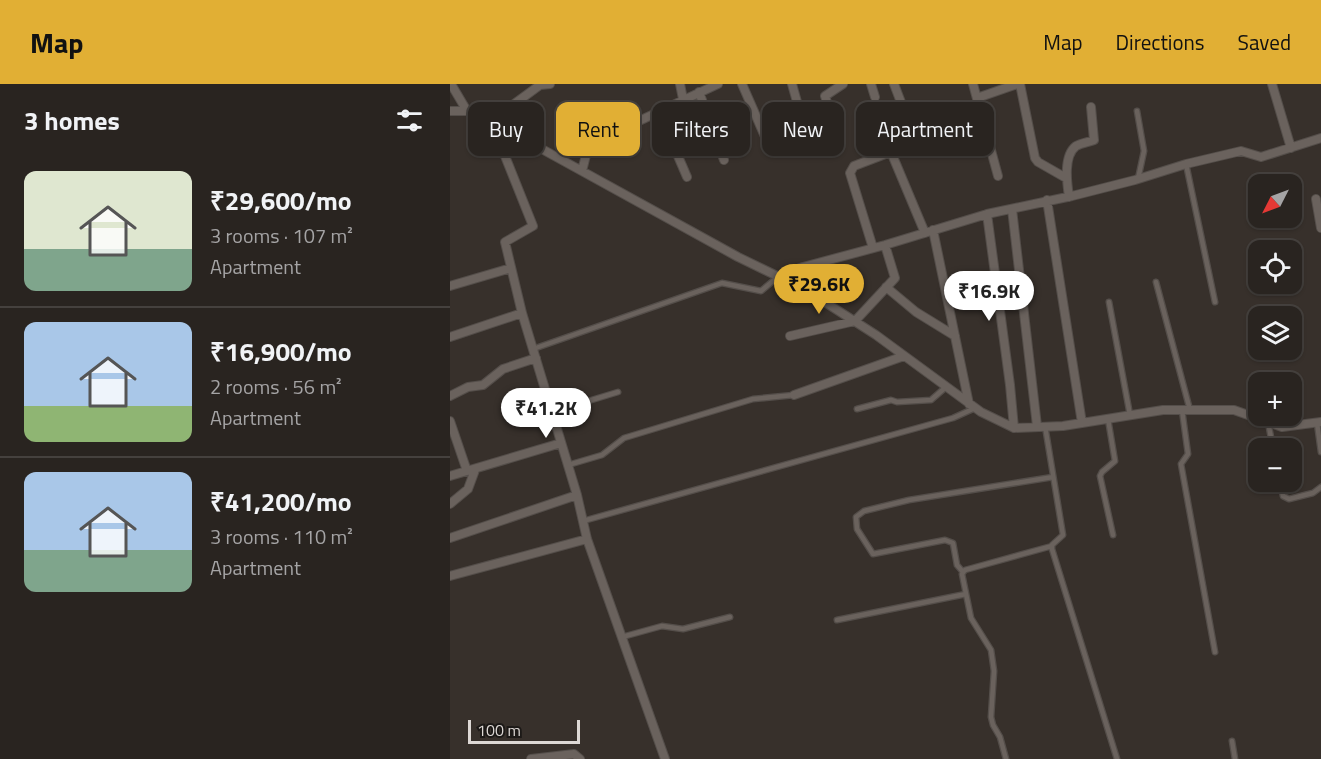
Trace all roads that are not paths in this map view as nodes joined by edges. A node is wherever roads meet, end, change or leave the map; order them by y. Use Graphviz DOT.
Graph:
graph roads {
  1 [pos="451,84"];
  2 [pos="550,84"];
  3 [pos="680,84"];
  4 [pos="718,84"];
  5 [pos="742,84"];
  6 [pos="792,84"];
  7 [pos="843,84"];
  8 [pos="871,84"];
  9 [pos="894,84"];
  10 [pos="973,84"];
  11 [pos="1019,84"];
  12 [pos="1272,84"];
  13 [pos="699,92"];
  14 [pos="875,97"];
  15 [pos="682,99"];
  16 [pos="977,99"];
  17 [pos="517,102"];
  18 [pos="677,102"];
  19 [pos="797,102"];
  20 [pos="827,102"];
  21 [pos="901,102"];
  22 [pos="1091,107"];
  23 [pos="450,111"];
  24 [pos="466,111"];
  25 [pos="1137,111"];
  26 [pos="652,115"];
  27 [pos="762,130"];
  28 [pos="1321,138"];
  29 [pos="1291,148"];
  30 [pos="544,149"];
  31 [pos="505,156"];
  32 [pos="678,156"];
  33 [pos="880,156"];
  34 [pos="893,156"];
  35 [pos="724,160"];
  36 [pos="1186,164"];
  37 [pos="582,171"];
  38 [pos="998,176"];
  39 [pos="687,177"];
  40 [pos="1066,178"];
  41 [pos="1138,179"];
  42 [pos="1069,197"];
  43 [pos="1316,199"];
  44 [pos="1047,200"];
  45 [pos="1012,209"];
  46 [pos="987,214"];
  47 [pos="1321,228"];
  48 [pos="929,231"];
  49 [pos="885,245"];
  50 [pos="873,248"];
  51 [pos="511,268"];
  52 [pos="779,276"];
  53 [pos="1156,282"];
  54 [pos="450,286"];
  55 [pos="886,287"];
  56 [pos="1109,302"];
  57 [pos="1215,302"];
  58 [pos="522,313"];
  59 [pos="855,321"];
  60 [pos="790,336"];
  61 [pos="955,336"];
  62 [pos="450,337"];
  63 [pos="535,354"];
  64 [pos="904,356"];
  65 [pos="946,387"];
  66 [pos="618,392"];
  67 [pos="794,394"];
  68 [pos="450,396"];
  69 [pos="972,406"];
  70 [pos="857,409"];
  71 [pos="1186,410"];
  72 [pos="552,412"];
  73 [pos="1248,415"];
  74 [pos="1130,416"];
  75 [pos="1108,419"];
  76 [pos="450,421"];
  77 [pos="1082,423"];
  78 [pos="1319,423"];
  79 [pos="1302,425"];
  80 [pos="1041,426"];
  81 [pos="1014,428"];
  82 [pos="452,435"];
  83 [pos="561,443"];
  84 [pos="1321,452"];
  85 [pos="568,465"];
  86 [pos="471,471"];
  87 [pos="450,476"];
  88 [pos="1053,477"];
  89 [pos="1321,487"];
  90 [pos="1282,492"];
  91 [pos="577,495"];
  92 [pos="450,504"];
  93 [pos="583,521"];
  94 [pos="1113,535"];
  95 [pos="450,538"];
  96 [pos="587,539"];
  97 [pos="1052,546"];
  98 [pos="963,572"];
  99 [pos="450,576"];
  100 [pos="966,594"];
  101 [pos="730,617"];
  102 [pos="837,620"];
  103 [pos="622,637"];
  104 [pos="1215,652"];
  105 [pos="1232,741"];
  106 [pos="531,759"];
  107 [pos="580,759"];
  108 [pos="664,759"];
  109 [pos="1006,759"];
  110 [pos="1117,759"];
  111 [pos="1235,759"];
  1 -- 24 [label="street"];
  2 -- 17 [label="street"];
  3 -- 15 [label="street"];
  4 -- 13 [label="street"];
  5 -- 27 [label="street"];
  6 -- 19 [label="street"];
  7 -- 20 [label="street"];
  8 -- 14 [label="street"];
  9 -- 21 [label="street"];
  10 -- 16 [label="street"];
  11 -- 16 [label="street"];
  11 -- 40 [label="street"];
  12 -- 29 [label="street"];
  13 -- 15 [label="street"];
  13 -- 35 [label="street"];
  15 -- 18 [label="street"];
  16 -- 38 [label="street"];
  22 -- 40 [label="street"];
  23 -- 24 [label="street"];
  25 -- 41 [label="lane"];
  26 -- 37 [label="street"];
  28 -- 29 [label="street"];
  29 -- 36 [label="street"];
  30 -- 37 [label="street"];
  31 -- 51 [label="street"];
  32 -- 39 [label="street"];
  33 -- 50 [label="street"];
  34 -- 48 [label="street"];
  36 -- 41 [label="street"];
  36 -- 57 [label="lane"];
  37 -- 52 [label="street"];
  40 -- 42 [label="street"];
  41 -- 42 [label="street"];
  42 -- 44 [label="street"];
  43 -- 47 [label="street"];
  44 -- 45 [label="street"];
  44 -- 77 [label="street"];
  45 -- 46 [label="street"];
  45 -- 80 [label="street"];
  46 -- 48 [label="street"];
  46 -- 81 [label="street"];
  48 -- 49 [label="street"];
  48 -- 61 [label="street"];
  49 -- 50 [label="street"];
  49 -- 55 [label="street"];
  50 -- 52 [label="street"];
  51 -- 54 [label="street"];
  51 -- 58 [label="street"];
  52 -- 59 [label="street"];
  52 -- 63 [label="lane"];
  53 -- 71 [label="lane"];
  55 -- 59 [label="street"];
  55 -- 61 [label="street"];
  56 -- 74 [label="lane"];
  58 -- 62 [label="street"];
  58 -- 63 [label="street"];
  59 -- 60 [label="street"];
  59 -- 64 [label="street"];
  61 -- 69 [label="street"];
  63 -- 68 [label="street"];
  63 -- 72 [label="street"];
  64 -- 65 [label="street"];
  64 -- 67 [label="street"];
  65 -- 69 [label="street"];
  65 -- 70 [label="lane"];
  66 -- 72 [label="lane"];
  67 -- 85 [label="lane"];
  69 -- 81 [label="street"];
  69 -- 93 [label="lane"];
  71 -- 73 [label="street"];
  71 -- 74 [label="street"];
  71 -- 104 [label="lane"];
  72 -- 83 [label="street"];
  74 -- 75 [label="street"];
  75 -- 77 [label="street"];
  75 -- 94 [label="lane"];
  76 -- 82 [label="street"];
  77 -- 80 [label="street"];
  78 -- 79 [label="street"];
  78 -- 84 [label="lane"];
  80 -- 81 [label="street"];
  80 -- 88 [label="lane"];
  82 -- 86 [label="street"];
  83 -- 85 [label="street"];
  83 -- 86 [label="street"];
  85 -- 91 [label="street"];
  86 -- 87 [label="street"];
  86 -- 92 [label="street"];
  88 -- 97 [label="lane"];
  88 -- 98 [label="lane"];
  89 -- 90 [label="lane"];
  91 -- 93 [label="street"];
  91 -- 95 [label="street"];
  93 -- 96 [label="street"];
  96 -- 99 [label="street"];
  96 -- 103 [label="street"];
  97 -- 98 [label="lane"];
  97 -- 110 [label="lane"];
  98 -- 100 [label="lane"];
  100 -- 102 [label="lane"];
  100 -- 109 [label="lane"];
  101 -- 103 [label="lane"];
  103 -- 108 [label="street"];
  105 -- 111 [label="lane"];
  106 -- 107 [label="street"];
}
